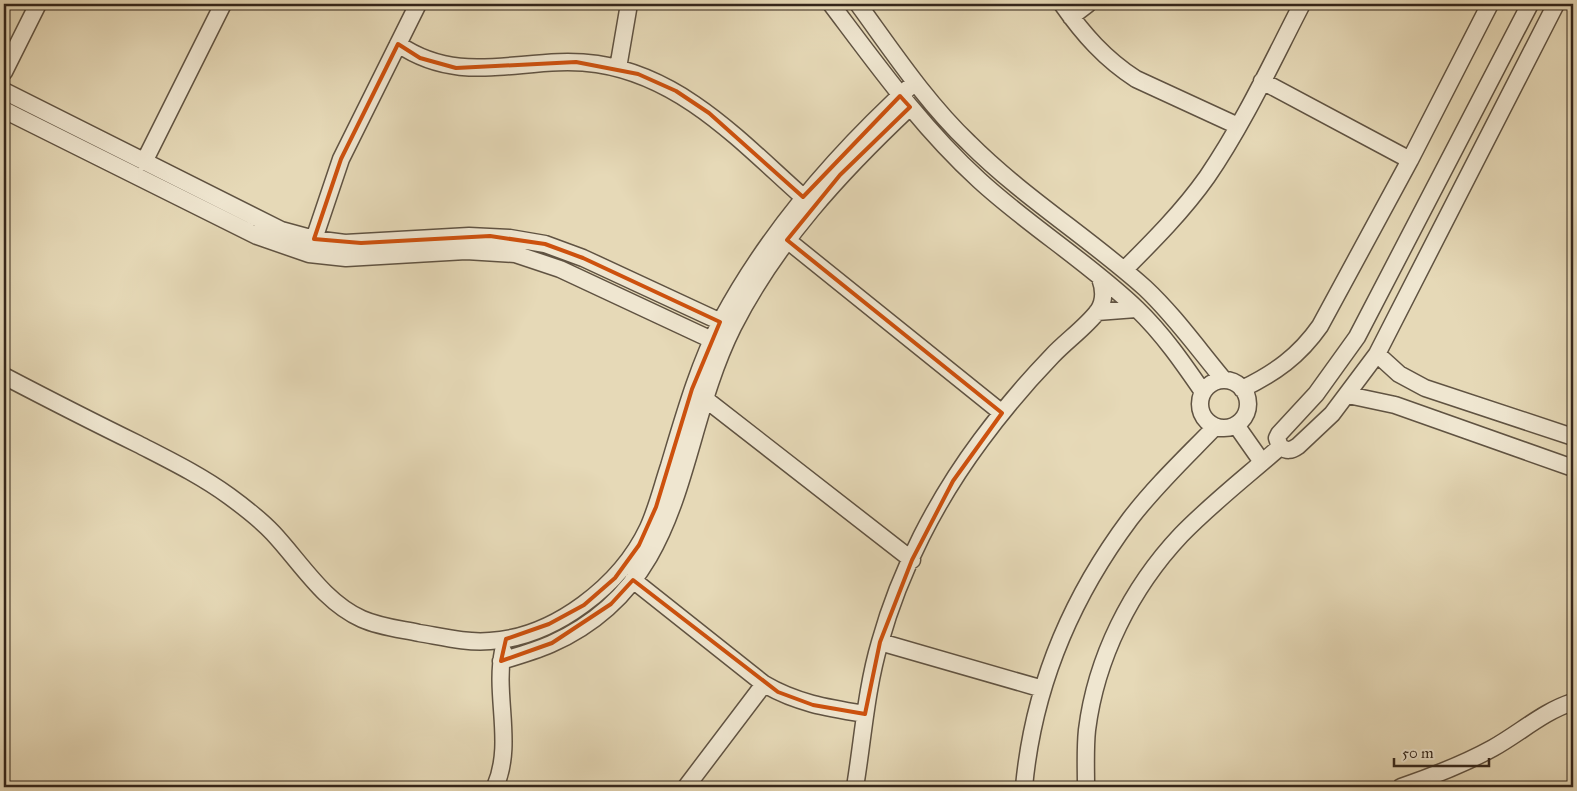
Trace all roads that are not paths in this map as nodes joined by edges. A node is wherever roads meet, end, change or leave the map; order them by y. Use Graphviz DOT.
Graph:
graph roads {
  1 [pos="38,4"];
  2 [pos="223,4"];
  3 [pos="418,4"];
  4 [pos="629,4"];
  5 [pos="831,4"];
  6 [pos="858,4"];
  7 [pos="1088,4"];
  8 [pos="1302,4"];
  9 [pos="1490,4"];
  10 [pos="1530,4"];
  11 [pos="1556,4"];
  12 [pos="1067,10"];
  13 [pos="398,44"];
  14 [pos="618,68"];
  15 [pos="4,72"];
  16 [pos="1262,81"];
  17 [pos="915,82"];
  18 [pos="4,91"];
  19 [pos="905,102"];
  20 [pos="4,110"];
  21 [pos="1238,126"];
  22 [pos="1410,160"];
  23 [pos="144,162"];
  24 [pos="803,197"];
  25 [pos="314,239"];
  26 [pos="787,240"];
  27 [pos="1124,270"];
  28 [pos="1100,278"];
  29 [pos="1136,309"];
  30 [pos="1097,312"];
  31 [pos="720,322"];
  32 [pos="712,340"];
  33 [pos="1377,354"];
  34 [pos="4,376"];
  35 [pos="1224,380"];
  36 [pos="1242,389"];
  37 [pos="1204,392"];
  38 [pos="1348,395"];
  39 [pos="704,398"];
  40 [pos="1002,413"];
  41 [pos="1236,425"];
  42 [pos="1215,427"];
  43 [pos="1573,437"];
  44 [pos="1280,447"];
  45 [pos="1262,462"];
  46 [pos="1573,468"];
  47 [pos="912,560"];
  48 [pos="633,580"];
  49 [pos="506,639"];
  50 [pos="880,642"];
  51 [pos="501,661"];
  52 [pos="764,684"];
  53 [pos="1043,689"];
  54 [pos="1573,702"];
  55 [pos="865,714"];
  56 [pos="502,785"];
  57 [pos="686,787"];
  58 [pos="856,787"];
  59 [pos="1024,787"];
  60 [pos="1086,787"];
  61 [pos="1401,787"];
  1 -- 15 [label="street"];
  2 -- 23 [label="street"];
  3 -- 13 [label="street"];
  4 -- 14 [label="street"];
  5 -- 19 [label="street"];
  6 -- 17 [label="street"];
  7 -- 12 [label="street"];
  8 -- 16 [label="street"];
  9 -- 22 [label="street"];
  10 -- 44 [label="street"];
  11 -- 33 [label="street"];
  12 -- 21 [label="street"];
  13 -- 14 [label="street"];
  13 -- 25 [label="street"];
  14 -- 24 [label="street"];
  16 -- 21 [label="street"];
  16 -- 22 [label="street"];
  17 -- 19 [label="street"];
  17 -- 27 [label="street"];
  18 -- 23 [label="street"];
  19 -- 24 [label="street"];
  19 -- 26 [label="street"];
  19 -- 28 [label="street"];
  20 -- 32 [label="street"];
  21 -- 27 [label="street"];
  22 -- 36 [label="street"];
  23 -- 25 [label="street"];
  24 -- 31 [label="street"];
  25 -- 31 [label="street"];
  26 -- 39 [label="street"];
  26 -- 40 [label="street"];
  27 -- 35 [label="street"];
  28 -- 29 [label="street"];
  28 -- 30 [label="street"];
  29 -- 30 [label="street"];
  29 -- 37 [label="street"];
  30 -- 40 [label="street"];
  31 -- 32 [label="street"];
  32 -- 49 [label="street"];
  33 -- 38 [label="street"];
  33 -- 43 [label="street"];
  34 -- 49 [label="street"];
  35 -- 36 [label="street"];
  35 -- 37 [label="street"];
  36 -- 41 [label="street"];
  37 -- 42 [label="street"];
  38 -- 44 [label="street"];
  38 -- 46 [label="street"];
  39 -- 47 [label="street"];
  39 -- 48 [label="street"];
  40 -- 47 [label="street"];
  41 -- 42 [label="street"];
  41 -- 45 [label="street"];
  42 -- 53 [label="street"];
  44 -- 45 [label="street"];
  45 -- 60 [label="street"];
  47 -- 50 [label="street"];
  48 -- 51 [label="street"];
  48 -- 52 [label="street"];
  49 -- 51 [label="street"];
  50 -- 53 [label="street"];
  50 -- 55 [label="street"];
  51 -- 56 [label="street"];
  52 -- 55 [label="street"];
  52 -- 57 [label="street"];
  53 -- 59 [label="street"];
  54 -- 61 [label="street"];
  55 -- 58 [label="street"];
}
